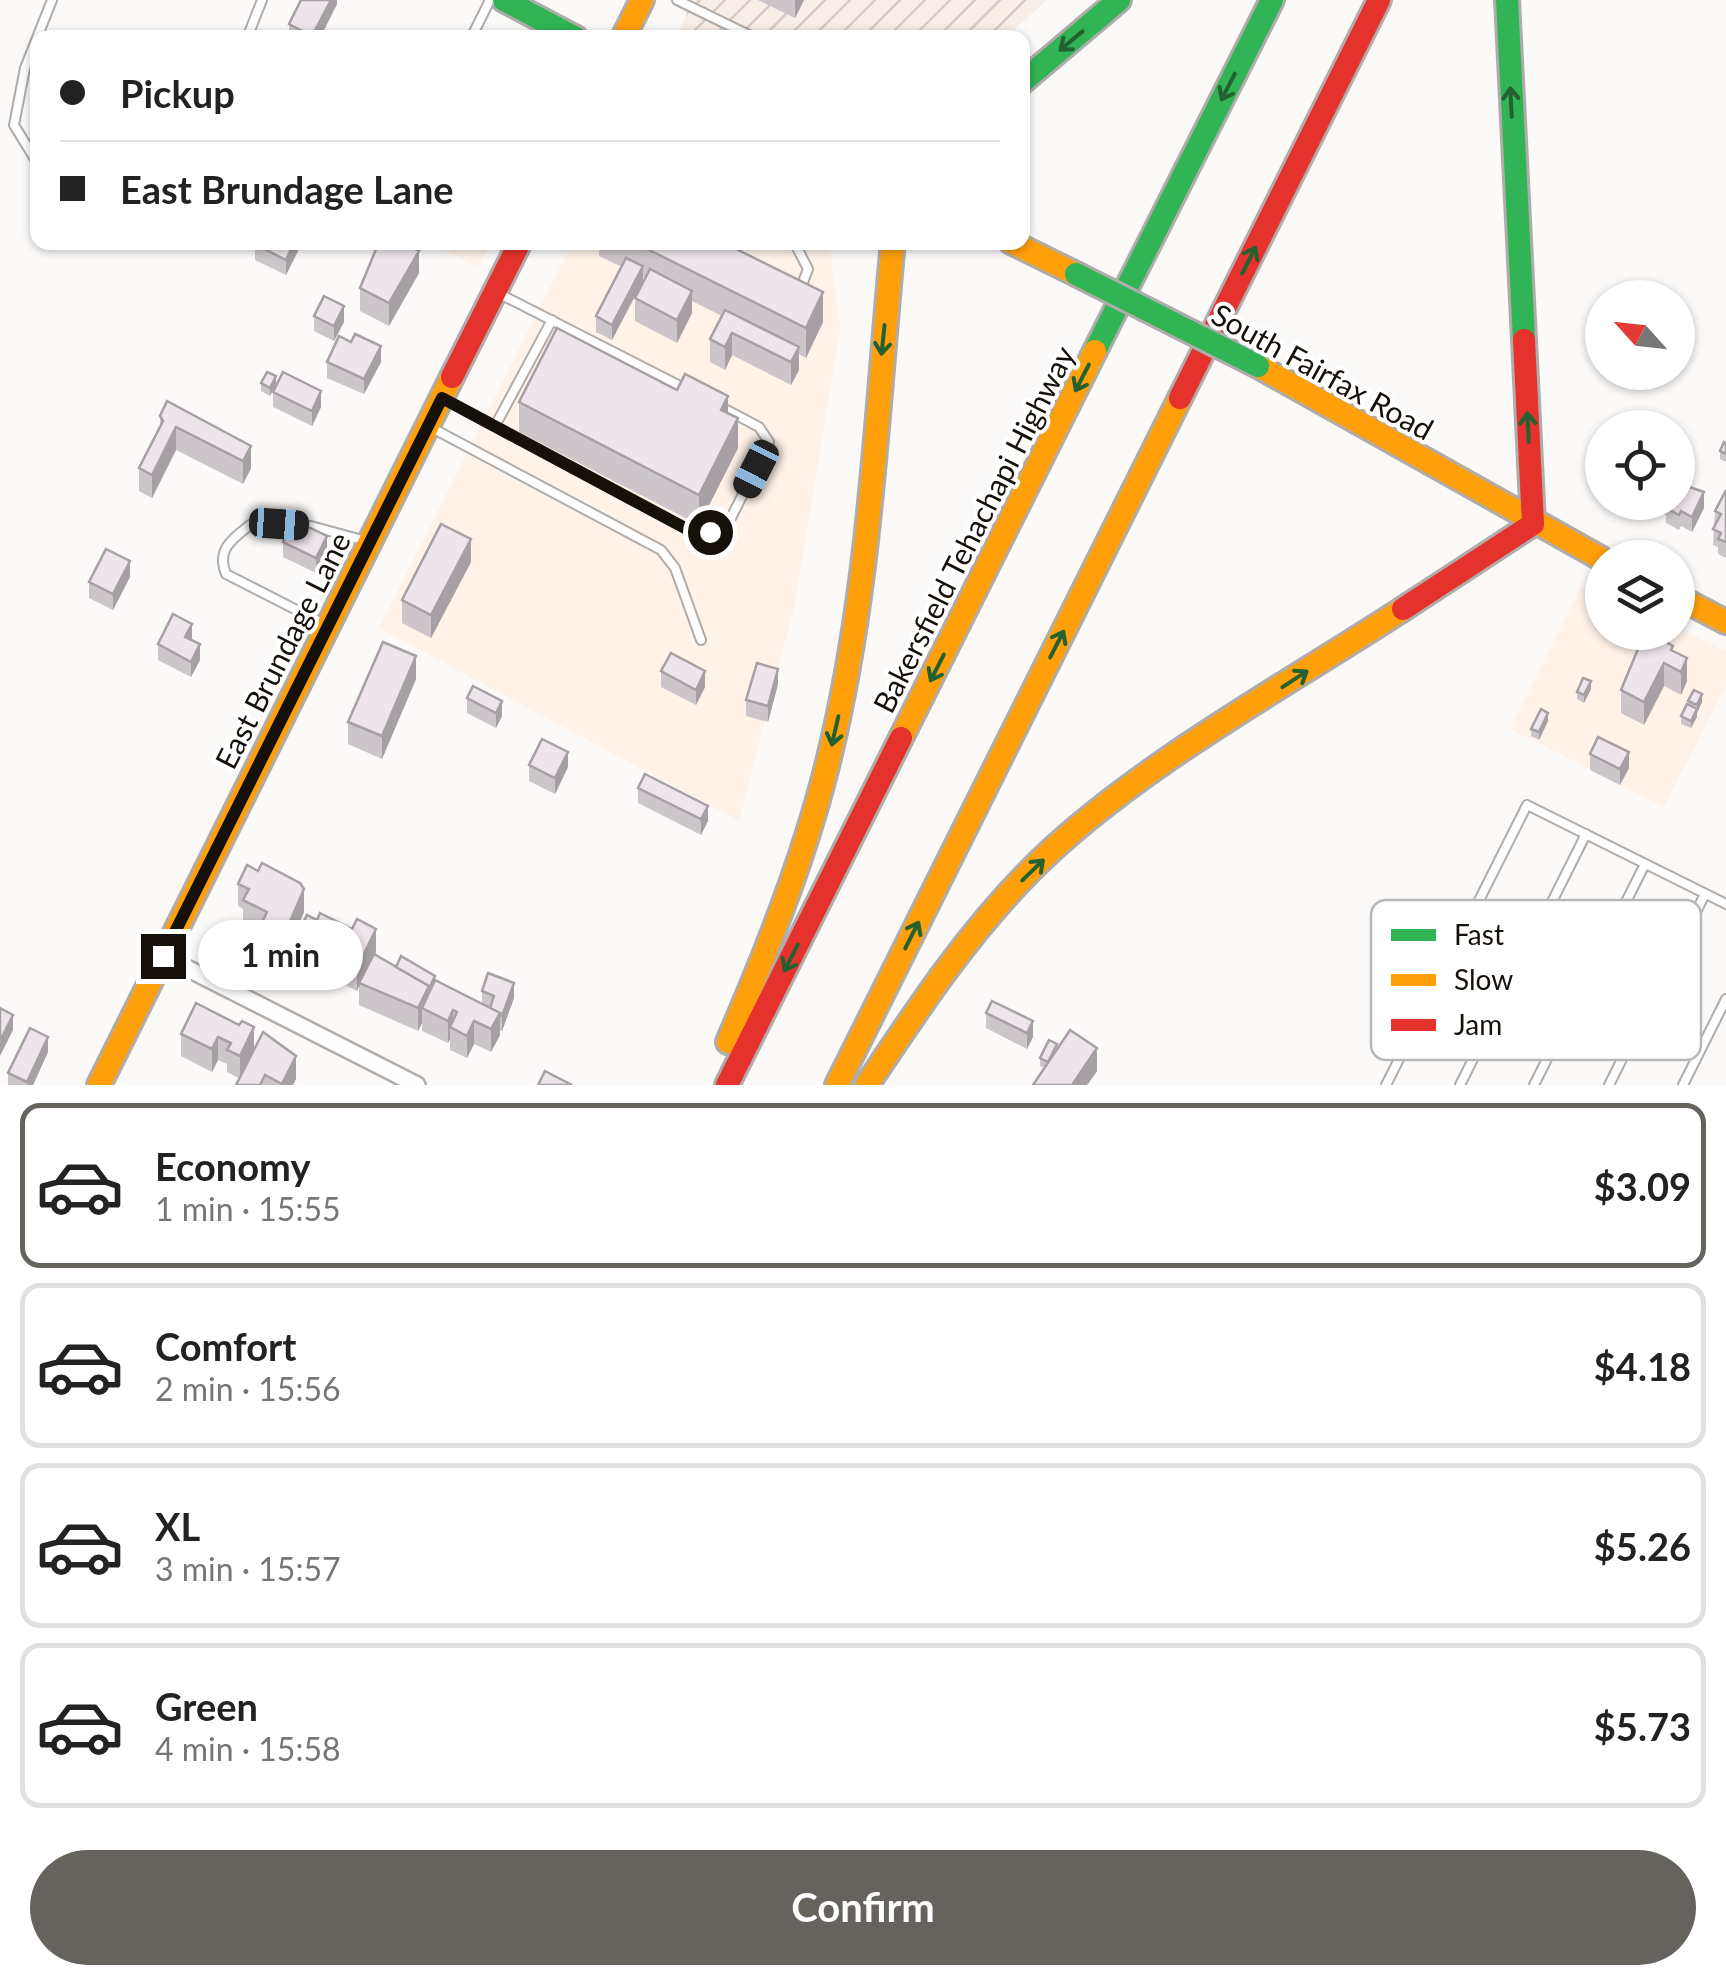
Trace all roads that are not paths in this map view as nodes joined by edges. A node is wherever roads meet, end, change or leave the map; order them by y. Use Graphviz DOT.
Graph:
graph roads {
  1 [pos="52,0"];
  2 [pos="262,0"];
  3 [pos="490,0"];
  4 [pos="504,0"];
  5 [pos="642,0"];
  6 [pos="677,0"];
  7 [pos="1119,0"];
  8 [pos="1272,0"];
  9 [pos="1379,0"];
  10 [pos="1508,0"];
  11 [pos="40,30"];
  12 [pos="250,30"];
  13 [pos="475,30"];
  14 [pos="561,30"];
  15 [pos="627,30"];
  16 [pos="739,30"];
  17 [pos="30,55"];
  18 [pos="1030,75"];
  19 [pos="30,151"];
  20 [pos="516,250"];
  21 [pos="798,250"];
  22 [pos="892,250"];
  23 [pos="1026,250"];
  24 [pos="783,282"];
  25 [pos="496,291"];
  26 [pos="552,320"];
  27 [pos="690,391"];
  28 [pos="442,398"];
  29 [pos="708,400"];
  30 [pos="428,426"];
  31 [pos="496,426"];
  32 [pos="1534,524"];
  33 [pos="370,542"];
  34 [pos="1585,551"];
  35 [pos="1695,606"];
  36 [pos="1726,622"];
  37 [pos="328,626"];
  38 [pos="701,640"];
  39 [pos="1586,834"];
  40 [pos="1645,864"];
  41 [pos="1704,894"];
  42 [pos="1480,900"];
  43 [pos="1553,900"];
  44 [pos="1627,900"];
  45 [pos="1701,900"];
  46 [pos="1726,904"];
  47 [pos="163,956"];
  48 [pos="1726,999"];
  49 [pos="1701,1049"];
  50 [pos="1399,1060"];
  51 [pos="1473,1060"];
  52 [pos="1547,1060"];
  53 [pos="1621,1060"];
  54 [pos="1696,1060"];
  55 [pos="98,1085"];
  56 [pos="416,1085"];
  57 [pos="709,1085"];
  58 [pos="727,1085"];
  59 [pos="837,1085"];
  60 [pos="867,1085"];
  61 [pos="1386,1085"];
  62 [pos="1460,1085"];
  63 [pos="1534,1085"];
  64 [pos="1609,1085"];
  65 [pos="1683,1085"];
  1 -- 11 [label="lane"];
  2 -- 12 [label="lane"];
  3 -- 13 [label="lane"];
  4 -- 14 [label="main road"];
  5 -- 15 [label="main road"];
  6 -- 16 [label="lane"];
  7 -- 18 [label="main road, one-way"];
  8 -- 58 [label="main road, Bakersfield Tehachapi Highway, one-way"];
  59 -- 9 [label="main road, one-way"];
  32 -- 10 [label="main road, one-way"];
  17 -- 19 [label="lane"];
  20 -- 25 [label="main road, East Brundage Lane"];
  21 -- 24 [label="lane"];
  22 -- 57 [label="main road, one-way"];
  23 -- 32 [label="main road, South Fairfax Road, bridge"];
  25 -- 26 [label="lane"];
  25 -- 28 [label="main road, East Brundage Lane"];
  26 -- 27 [label="lane"];
  26 -- 31 [label="lane"];
  28 -- 30 [label="main road, East Brundage Lane"];
  28 -- 31 [label="lane"];
  29 -- 31 [label="lane"];
  30 -- 33 [label="main road, East Brundage Lane"];
  30 -- 38 [label="lane"];
  32 -- 34 [label="main road, South Fairfax Road"];
  60 -- 32 [label="main road, one-way"];
  33 -- 37 [label="main road, East Brundage Lane"];
  33 -- 37 [label="lane"];
  35 -- 36 [label="main road"];
  37 -- 47 [label="main road, East Brundage Lane"];
  39 -- 40 [label="lane"];
  39 -- 42 [label="lane"];
  39 -- 43 [label="lane"];
  40 -- 41 [label="lane"];
  40 -- 44 [label="lane"];
  41 -- 45 [label="lane"];
  41 -- 46 [label="lane"];
  47 -- 55 [label="main road, East Brundage Lane"];
  47 -- 56 [label="street"];
  48 -- 49 [label="lane"];
  50 -- 61 [label="lane"];
  51 -- 62 [label="lane"];
  52 -- 63 [label="lane"];
  53 -- 64 [label="lane"];
  54 -- 65 [label="lane"];
}
